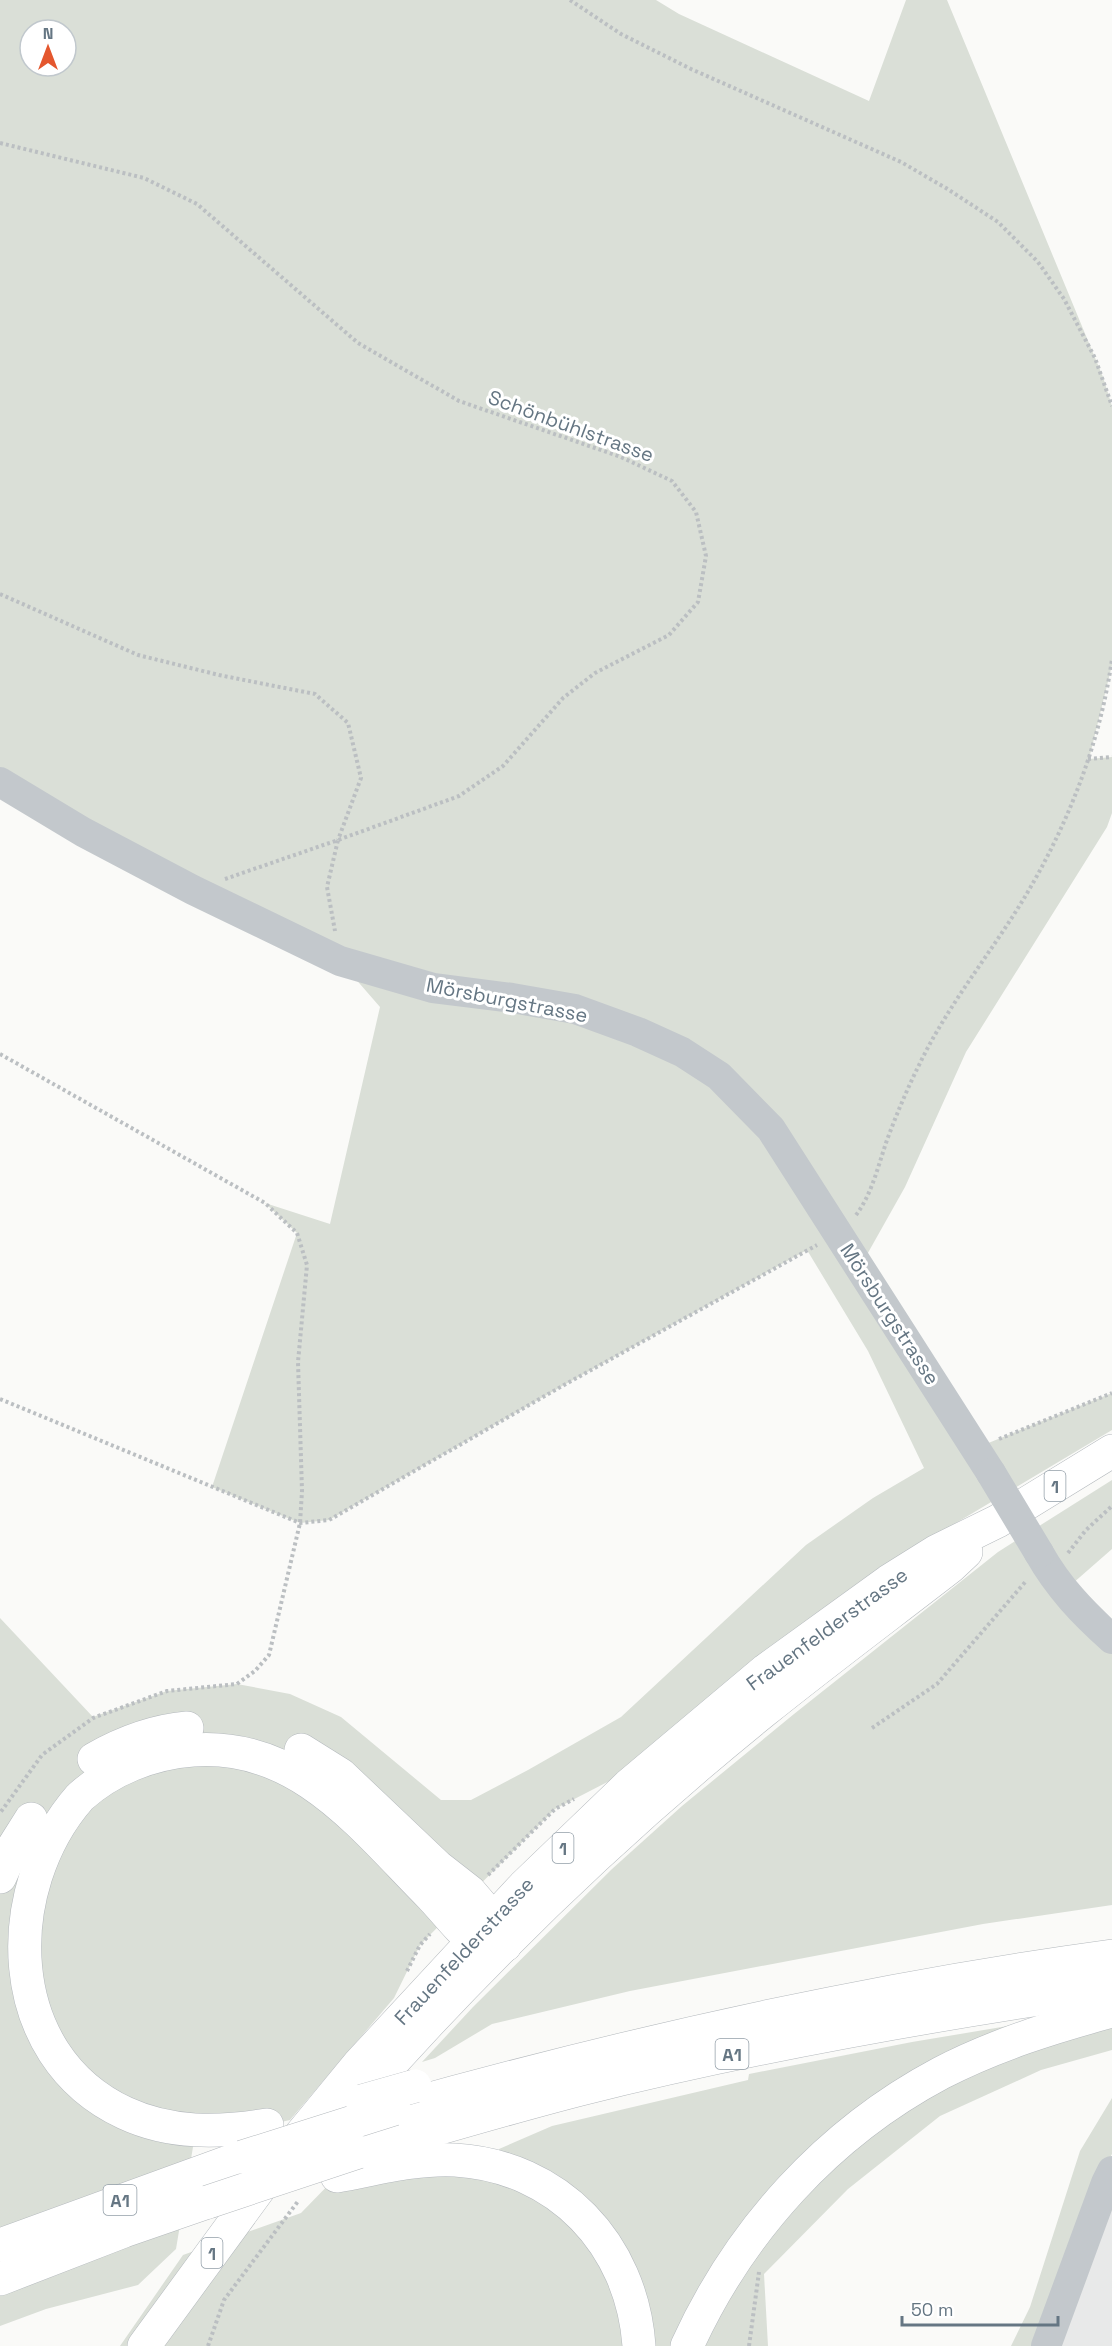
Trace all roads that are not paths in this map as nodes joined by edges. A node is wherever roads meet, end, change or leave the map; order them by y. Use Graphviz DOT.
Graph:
graph roads {
  1 [pos="0,782"];
  2 [pos="1112,1451"];
  3 [pos="1112,1639"];
  4 [pos="0,1877"];
  5 [pos="490,1934"];
  6 [pos="1112,1956"];
  7 [pos="1112,1988"];
  8 [pos="1112,2010"];
  9 [pos="405,2098"];
  10 [pos="1112,2171"];
  11 [pos="208,2202"];
  12 [pos="0,2245"];
  13 [pos="0,2279"];
  14 [pos="144,2346"];
  15 [pos="170,2346"];
  16 [pos="639,2346"];
  17 [pos="687,2346"];
  18 [pos="1046,2346"];
  1 -- 3 [label="street, Mörsburgstrasse, bridge"];
  2 -- 5 [label="main road, Frauenfelderstrasse / 1"];
  4 -- 5 [label="main road"];
  5 -- 9 [label="main road, bridge"];
  5 -- 14 [label="main road, Frauenfelderstrasse / 1"];
  5 -- 15 [label="main road, Frauenfelderstrasse / 1"];
  6 -- 9 [label="main road, A1"];
  7 -- 11 [label="main road, A1, bridge"];
  8 -- 17 [label="main road"];
  9 -- 12 [label="main road, A1, bridge"];
  10 -- 18 [label="street"];
  11 -- 13 [label="main road, A1"];
  11 -- 16 [label="main road, bridge"];
}
